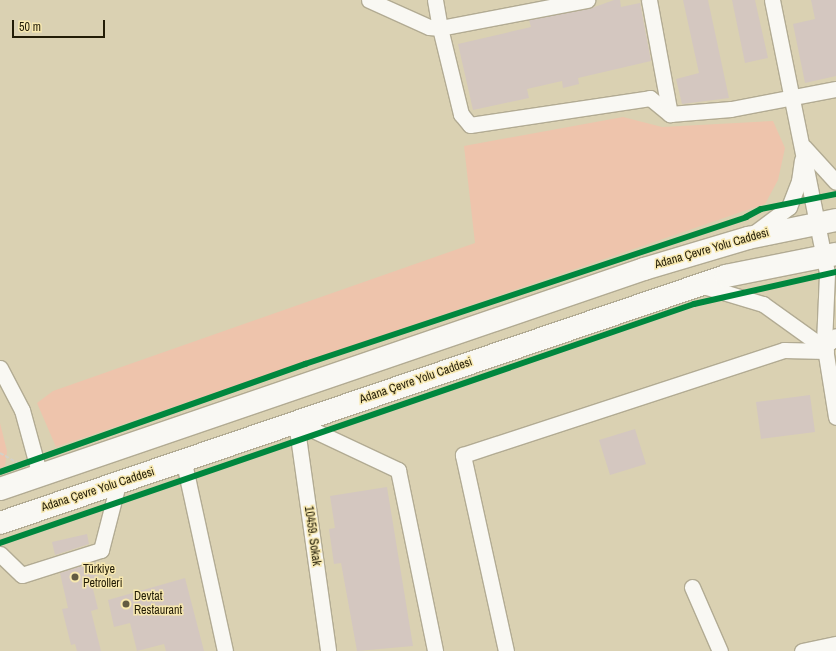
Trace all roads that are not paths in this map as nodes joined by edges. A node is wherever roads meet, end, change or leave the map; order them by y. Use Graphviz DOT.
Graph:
graph roads {
  1 [pos="369,0"];
  2 [pos="435,0"];
  3 [pos="587,0"];
  4 [pos="649,0"];
  5 [pos="772,0"];
  6 [pos="440,28"];
  7 [pos="836,89"];
  8 [pos="794,97"];
  9 [pos="670,114"];
  10 [pos="804,147"];
  11 [pos="836,182"];
  12 [pos="827,221"];
  13 [pos="748,238"];
  14 [pos="829,255"];
  15 [pos="700,285"];
  16 [pos="829,343"];
  17 [pos="0,368"];
  18 [pos="832,371"];
  19 [pos="836,417"];
  20 [pos="296,422"];
  21 [pos="184,463"];
  22 [pos="38,467"];
  23 [pos="119,480"];
  24 [pos="0,489"];
  25 [pos="0,523"];
  26 [pos="0,554"];
  27 [pos="692,587"];
  28 [pos="836,644"];
  29 [pos="225,651"];
  30 [pos="328,651"];
  31 [pos="435,651"];
  32 [pos="506,651"];
  33 [pos="720,651"];
  34 [pos="802,651"];
  1 -- 6 [label="street"];
  2 -- 6 [label="street"];
  3 -- 6 [label="street"];
  4 -- 9 [label="street"];
  5 -- 8 [label="street"];
  6 -- 9 [label="street"];
  7 -- 8 [label="street"];
  8 -- 9 [label="street"];
  8 -- 10 [label="street"];
  10 -- 11 [label="street"];
  10 -- 12 [label="street"];
  10 -- 13 [label="street"];
  12 -- 13 [label="highway, Adana Çevre Yolu Caddesi"];
  12 -- 14 [label="street"];
  13 -- 22 [label="highway, Adana Çevre Yolu Caddesi"];
  14 -- 15 [label="highway, Adana Çevre Yolu Caddesi"];
  14 -- 16 [label="street"];
  15 -- 16 [label="street"];
  15 -- 20 [label="highway, Adana Çevre Yolu Caddesi"];
  16 -- 18 [label="street"];
  16 -- 32 [label="street"];
  17 -- 22 [label="street"];
  18 -- 19 [label="street"];
  20 -- 21 [label="highway, Adana Çevre Yolu Caddesi"];
  20 -- 30 [label="street, 10459. Sokak"];
  20 -- 31 [label="street"];
  21 -- 23 [label="highway, Adana Çevre Yolu Caddesi"];
  21 -- 29 [label="street"];
  22 -- 24 [label="highway, Adana Çevre Yolu Caddesi"];
  23 -- 25 [label="highway, Adana Çevre Yolu Caddesi"];
  23 -- 26 [label="street"];
  27 -- 33 [label="street"];
  28 -- 34 [label="street"];
}
